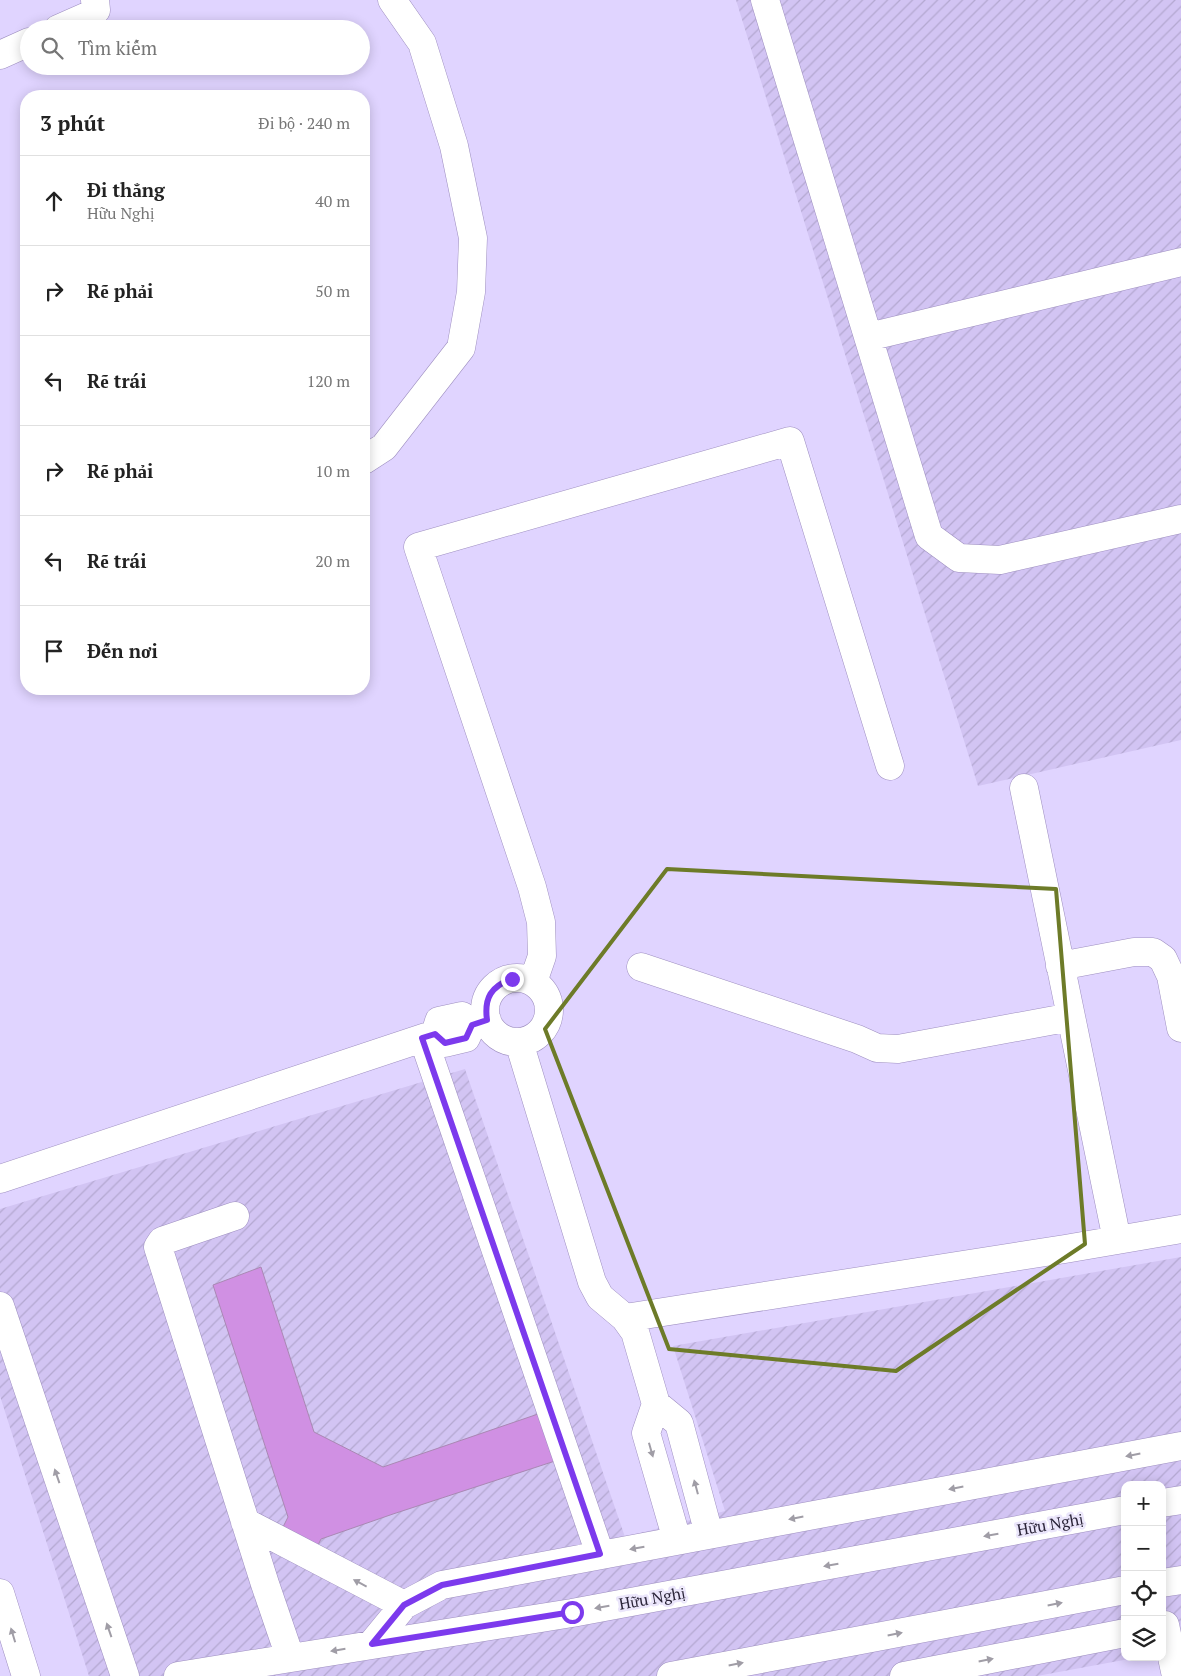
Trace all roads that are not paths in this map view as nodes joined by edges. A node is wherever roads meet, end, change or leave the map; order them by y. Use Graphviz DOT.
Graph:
graph roads {
  1 [pos="95,0"];
  2 [pos="392,0"];
  3 [pos="765,0"];
  4 [pos="78,20"];
  5 [pos="20,46"];
  6 [pos="0,55"];
  7 [pos="1181,262"];
  8 [pos="868,337"];
  9 [pos="370,456"];
  10 [pos="1181,520"];
  11 [pos="890,766"];
  12 [pos="1024,788"];
  13 [pos="1060,966"];
  14 [pos="641,967"];
  15 [pos="533,982"];
  16 [pos="1071,1017"];
  17 [pos="480,1022"];
  18 [pos="1181,1028"];
  19 [pos="429,1036"];
  20 [pos="519,1042"];
  21 [pos="0,1179"];
  22 [pos="235,1216"];
  23 [pos="1181,1229"];
  24 [pos="1117,1240"];
  25 [pos="0,1306"];
  26 [pos="626,1318"];
  27 [pos="656,1404"];
  28 [pos="1181,1446"];
  29 [pos="1181,1500"];
  30 [pos="1166,1503"];
  31 [pos="1121,1511"];
  32 [pos="245,1522"];
  33 [pos="709,1534"];
  34 [pos="677,1540"];
  35 [pos="600,1554"];
  36 [pos="1181,1580"];
  37 [pos="1166,1582"];
  38 [pos="1121,1591"];
  39 [pos="0,1593"];
  40 [pos="404,1605"];
  41 [pos="1169,1625"];
  42 [pos="1121,1634"];
  43 [pos="372,1644"];
  44 [pos="290,1657"];
  45 [pos="962,1671"];
  46 [pos="26,1676"];
  47 [pos="124,1676"];
  48 [pos="178,1676"];
  49 [pos="671,1676"];
  50 [pos="904,1676"];
  51 [pos="1176,1676"];
  1 -- 4 [label="main road"];
  2 -- 9 [label="main road"];
  3 -- 8 [label="main road"];
  5 -- 6 [label="main road"];
  7 -- 8 [label="main road"];
  8 -- 10 [label="main road"];
  11 -- 15 [label="main road"];
  12 -- 13 [label="main road"];
  13 -- 16 [label="main road"];
  13 -- 18 [label="main road"];
  14 -- 16 [label="main road"];
  15 -- 17 [label="main road"];
  15 -- 20 [label="main road"];
  16 -- 24 [label="main road"];
  17 -- 19 [label="main road"];
  17 -- 20 [label="main road"];
  19 -- 21 [label="main road"];
  19 -- 35 [label="main road"];
  20 -- 26 [label="main road"];
  22 -- 32 [label="main road"];
  23 -- 24 [label="main road"];
  24 -- 26 [label="main road"];
  47 -- 25 [label="main road, one-way"];
  26 -- 27 [label="main road"];
  33 -- 27 [label="main road, one-way"];
  27 -- 34 [label="main road, one-way"];
  28 -- 33 [label="main road, one-way"];
  29 -- 30 [label="main road"];
  31 -- 43 [label="main road, Hữu Nghị, one-way"];
  40 -- 32 [label="main road, one-way"];
  32 -- 44 [label="main road"];
  33 -- 34 [label="main road"];
  34 -- 35 [label="main road, one-way"];
  35 -- 40 [label="main road"];
  36 -- 37 [label="main road"];
  49 -- 38 [label="main road, one-way"];
  46 -- 39 [label="main road, one-way"];
  40 -- 43 [label="main road"];
  41 -- 51 [label="main road"];
  45 -- 42 [label="main road, one-way"];
  43 -- 44 [label="main road, Hữu Nghị, one-way"];
  44 -- 48 [label="main road, Hữu Nghị"];
  45 -- 50 [label="main road"];
}
